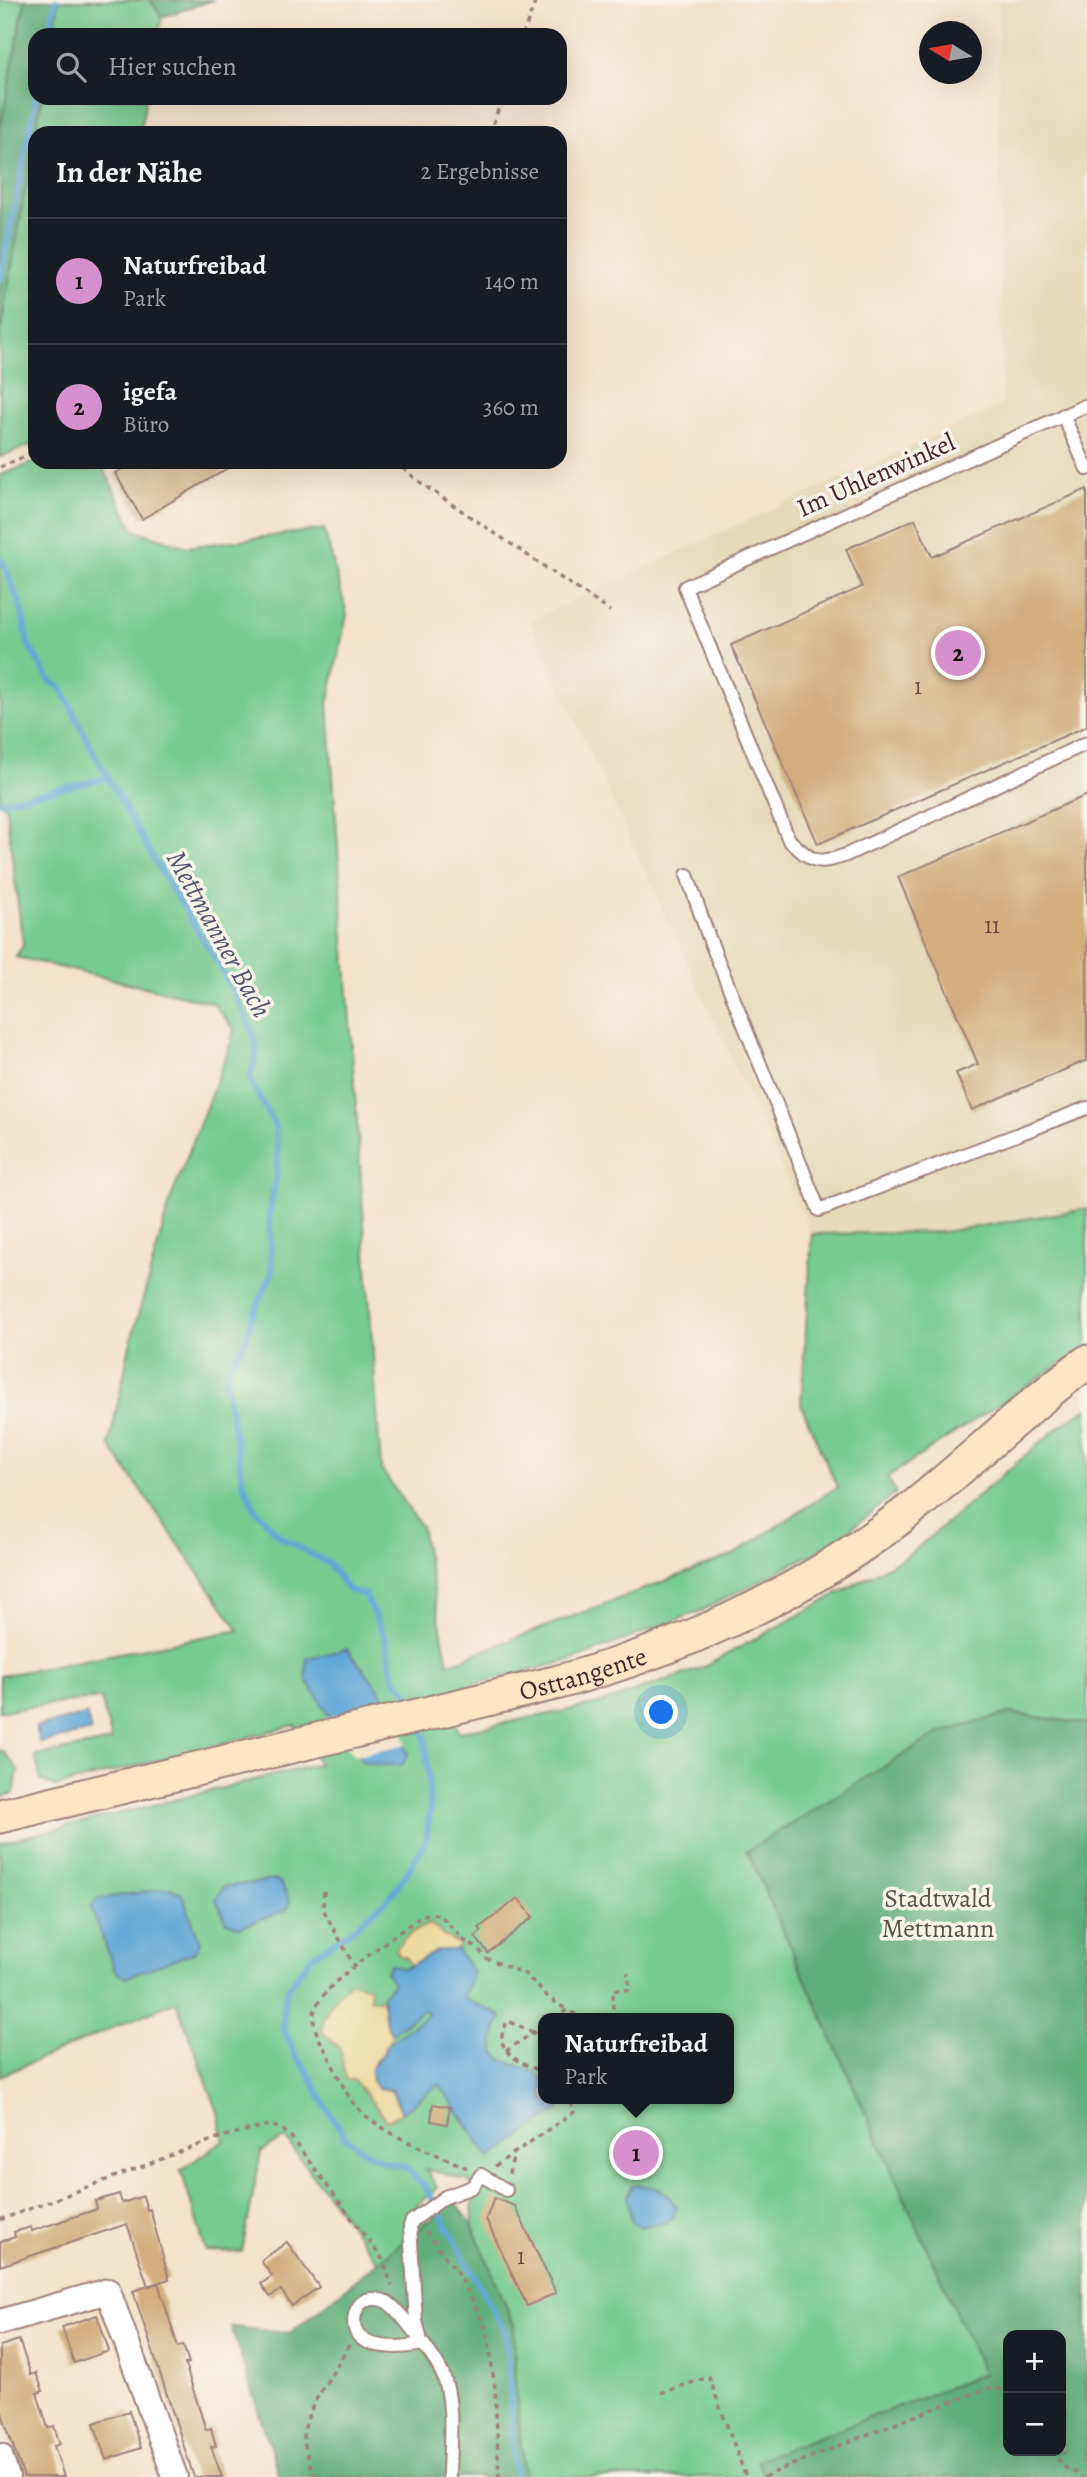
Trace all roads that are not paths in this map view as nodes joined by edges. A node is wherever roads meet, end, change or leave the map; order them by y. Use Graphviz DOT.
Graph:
graph roads {
  1 [pos="1087,405"];
  2 [pos="1063,415"];
  3 [pos="1087,469"];
  4 [pos="1087,743"];
  5 [pos="687,875"];
  6 [pos="1087,1108"];
  7 [pos="1087,1363"];
  8 [pos="0,1816"];
  9 [pos="506,2190"];
  10 [pos="0,2322"];
  11 [pos="423,2344"];
  12 [pos="0,2456"];
  13 [pos="7,2477"];
  14 [pos="175,2477"];
  15 [pos="449,2477"];
  1 -- 2 [label="lane, Im Uhlenwinkel"];
  2 -- 3 [label="lane"];
  2 -- 4 [label="lane, Im Uhlenwinkel"];
  5 -- 6 [label="lane"];
  7 -- 8 [label="main road, Osttangente"];
  9 -- 11 [label="lane"];
  10 -- 14 [label="street"];
  11 -- 11 [label="lane"];
  11 -- 15 [label="lane"];
  12 -- 13 [label="street"];
}
